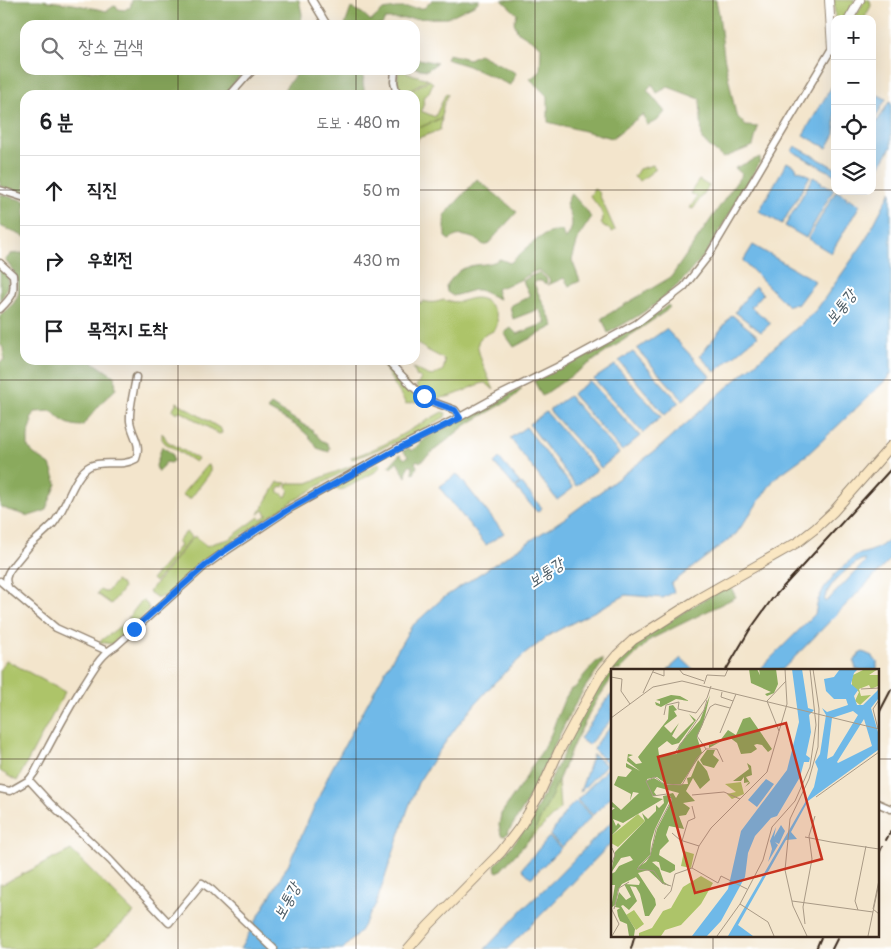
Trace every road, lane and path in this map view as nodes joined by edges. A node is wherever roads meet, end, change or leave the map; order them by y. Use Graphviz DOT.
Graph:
graph roads {
  1 [pos="312,0"];
  2 [pos="829,0"];
  3 [pos="860,0"];
  4 [pos="851,15"];
  5 [pos="324,20"];
  6 [pos="831,23"];
  7 [pos="831,49"];
  8 [pos="248,75"];
  9 [pos="395,75"];
  10 [pos="234,90"];
  11 [pos="396,90"];
  12 [pos="0,190"];
  13 [pos="20,196"];
  14 [pos="0,263"];
  15 [pos="0,309"];
  16 [pos="392,365"];
  17 [pos="136,377"];
  18 [pos="460,418"];
  19 [pos="891,446"];
  20 [pos="0,580"];
  21 [pos="8,587"];
  22 [pos="107,651"];
  23 [pos="29,780"];
  24 [pos="0,789"];
  25 [pos="878,803"];
  26 [pos="891,809"];
  27 [pos="274,949"];
  28 [pos="408,949"];
  1 -- 5 [label="street"];
  2 -- 6 [label="street"];
  3 -- 4 [label="street"];
  7 -- 18 [label="street"];
  8 -- 10 [label="street"];
  9 -- 11 [label="street"];
  12 -- 13 [label="street"];
  14 -- 15 [label="street"];
  16 -- 18 [label="street"];
  17 -- 21 [label="street"];
  18 -- 22 [label="street"];
  19 -- 28 [label="main road"];
  20 -- 21 [label="street"];
  21 -- 22 [label="street"];
  22 -- 23 [label="street"];
  23 -- 24 [label="street"];
  23 -- 27 [label="street"];
  25 -- 26 [label="street"];
}
